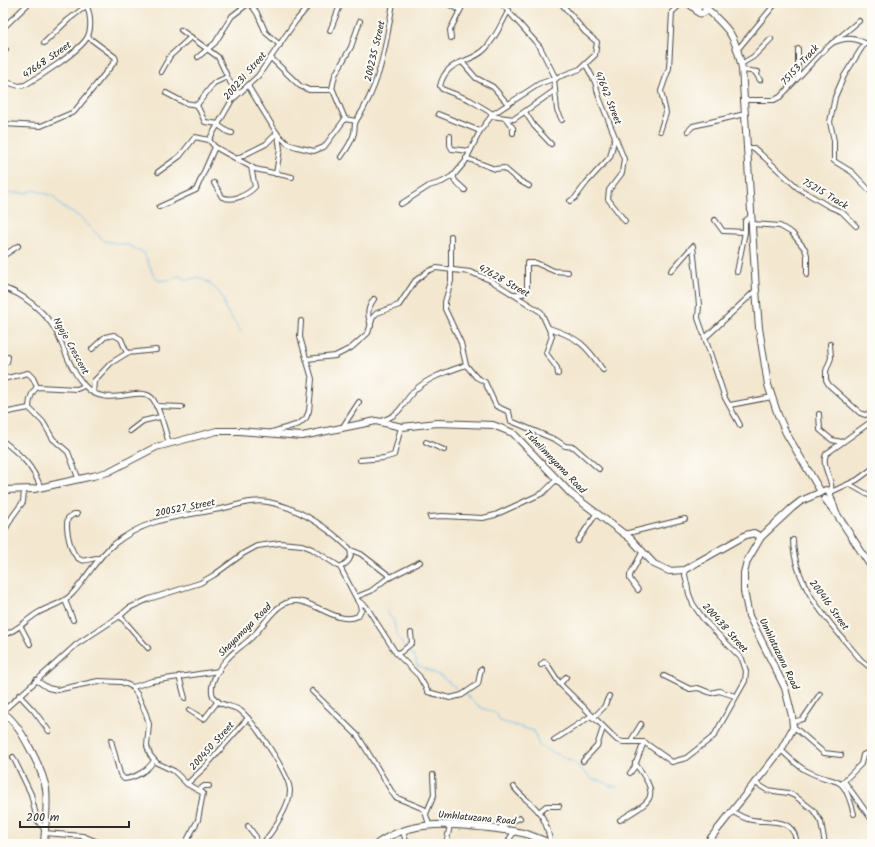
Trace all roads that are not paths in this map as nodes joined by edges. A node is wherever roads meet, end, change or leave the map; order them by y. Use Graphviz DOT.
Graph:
graph roads {
  1 [pos="29,3"];
  2 [pos="249,3"];
  3 [pos="311,3"];
  4 [pos="341,3"];
  5 [pos="393,3"];
  6 [pos="446,3"];
  7 [pos="464,3"];
  8 [pos="501,3"];
  9 [pos="561,3"];
  10 [pos="682,3"];
  11 [pos="688,3"];
  12 [pos="776,3"];
  13 [pos="88,4"];
  14 [pos="702,6"];
  15 [pos="508,7"];
  16 [pos="460,10"];
  17 [pos="360,21"];
  18 [pos="859,21"];
  19 [pos="3,28"];
  20 [pos="181,30"];
  21 [pos="330,31"];
  22 [pos="88,37"];
  23 [pos="191,37"];
  24 [pos="451,38"];
  25 [pos="771,39"];
  26 [pos="44,43"];
  27 [pos="865,43"];
  28 [pos="830,44"];
  29 [pos="280,45"];
  30 [pos="872,47"];
  31 [pos="206,49"];
  32 [pos="738,49"];
  33 [pos="798,49"];
  34 [pos="198,57"];
  35 [pos="271,58"];
  36 [pos="462,62"];
  37 [pos="586,65"];
  38 [pos="742,67"];
  39 [pos="161,72"];
  40 [pos="227,77"];
  41 [pos="798,77"];
  42 [pos="555,79"];
  43 [pos="760,80"];
  44 [pos="3,81"];
  45 [pos="248,86"];
  46 [pos="332,89"];
  47 [pos="554,91"];
  48 [pos="166,93"];
  49 [pos="238,93"];
  50 [pos="745,100"];
  51 [pos="508,104"];
  52 [pos="196,105"];
  53 [pos="525,112"];
  54 [pos="438,114"];
  55 [pos="746,114"];
  56 [pos="492,115"];
  57 [pos="506,118"];
  58 [pos="345,119"];
  59 [pos="356,120"];
  60 [pos="562,120"];
  61 [pos="3,124"];
  62 [pos="218,125"];
  63 [pos="480,131"];
  64 [pos="660,131"];
  65 [pos="688,131"];
  66 [pos="232,133"];
  67 [pos="512,133"];
  68 [pos="277,134"];
  69 [pos="450,136"];
  70 [pos="615,136"];
  71 [pos="209,140"];
  72 [pos="551,144"];
  73 [pos="215,146"];
  74 [pos="748,148"];
  75 [pos="469,151"];
  76 [pos="341,157"];
  77 [pos="238,158"];
  78 [pos="466,158"];
  79 [pos="250,167"];
  80 [pos="158,172"];
  81 [pos="276,174"];
  82 [pos="452,176"];
  83 [pos="292,177"];
  84 [pos="214,183"];
  85 [pos="529,186"];
  86 [pos="464,190"];
  87 [pos="872,193"];
  88 [pos="570,201"];
  89 [pos="401,204"];
  90 [pos="159,207"];
  91 [pos="752,216"];
  92 [pos="715,220"];
  93 [pos="625,221"];
  94 [pos="752,224"];
  95 [pos="856,226"];
  96 [pos="745,232"];
  97 [pos="450,236"];
  98 [pos="18,246"];
  99 [pos="3,256"];
  100 [pos="451,270"];
  101 [pos="671,271"];
  102 [pos="568,272"];
  103 [pos="737,272"];
  104 [pos="807,275"];
  105 [pos="3,288"];
  106 [pos="756,290"];
  107 [pos="512,294"];
  108 [pos="374,299"];
  109 [pos="301,321"];
  110 [pos="371,326"];
  111 [pos="549,328"];
  112 [pos="705,338"];
  113 [pos="830,344"];
  114 [pos="92,349"];
  115 [pos="156,350"];
  116 [pos="127,353"];
  117 [pos="8,358"];
  118 [pos="307,359"];
  119 [pos="3,364"];
  120 [pos="466,365"];
  121 [pos="603,370"];
  122 [pos="558,374"];
  123 [pos="3,379"];
  124 [pos="84,386"];
  125 [pos="38,387"];
  126 [pos="94,393"];
  127 [pos="772,397"];
  128 [pos="359,402"];
  129 [pos="730,405"];
  130 [pos="156,406"];
  131 [pos="182,407"];
  132 [pos="29,408"];
  133 [pos="872,412"];
  134 [pos="3,413"];
  135 [pos="819,414"];
  136 [pos="160,417"];
  137 [pos="511,421"];
  138 [pos="872,421"];
  139 [pos="381,422"];
  140 [pos="740,425"];
  141 [pos="401,427"];
  142 [pos="342,428"];
  143 [pos="506,429"];
  144 [pos="130,431"];
  145 [pos="266,434"];
  146 [pos="3,441"];
  147 [pos="426,442"];
  148 [pos="842,442"];
  149 [pos="169,443"];
  150 [pos="432,446"];
  151 [pos="426,449"];
  152 [pos="444,450"];
  153 [pos="360,460"];
  154 [pos="599,469"];
  155 [pos="872,469"];
  156 [pos="79,480"];
  157 [pos="556,480"];
  158 [pos="849,484"];
  159 [pos="41,488"];
  160 [pos="3,490"];
  161 [pos="24,490"];
  162 [pos="826,494"];
  163 [pos="872,497"];
  164 [pos="77,514"];
  165 [pos="596,514"];
  166 [pos="430,517"];
  167 [pos="685,519"];
  168 [pos="3,534"];
  169 [pos="624,534"];
  170 [pos="761,537"];
  171 [pos="793,540"];
  172 [pos="578,541"];
  173 [pos="351,550"];
  174 [pos="643,551"];
  175 [pos="100,558"];
  176 [pos="420,562"];
  177 [pos="340,567"];
  178 [pos="872,568"];
  179 [pos="684,570"];
  180 [pos="391,577"];
  181 [pos="638,590"];
  182 [pos="357,599"];
  183 [pos="65,600"];
  184 [pos="120,616"];
  185 [pos="73,620"];
  186 [pos="21,627"];
  187 [pos="411,633"];
  188 [pos="3,636"];
  189 [pos="30,644"];
  190 [pos="148,648"];
  191 [pos="396,653"];
  192 [pos="541,665"];
  193 [pos="481,669"];
  194 [pos="872,669"];
  195 [pos="219,671"];
  196 [pos="179,676"];
  197 [pos="664,676"];
  198 [pos="566,677"];
  199 [pos="36,680"];
  200 [pos="560,684"];
  201 [pos="133,687"];
  202 [pos="312,691"];
  203 [pos="820,694"];
  204 [pos="19,695"];
  205 [pos="609,696"];
  206 [pos="735,696"];
  207 [pos="185,698"];
  208 [pos="218,701"];
  209 [pos="189,710"];
  210 [pos="3,712"];
  211 [pos="592,717"];
  212 [pos="248,718"];
  213 [pos="641,724"];
  214 [pos="793,724"];
  215 [pos="604,728"];
  216 [pos="49,731"];
  217 [pos="111,740"];
  218 [pos="554,740"];
  219 [pos="630,742"];
  220 [pos="644,742"];
  221 [pos="781,750"];
  222 [pos="867,754"];
  223 [pos="841,755"];
  224 [pos="12,757"];
  225 [pos="154,760"];
  226 [pos="583,761"];
  227 [pos="636,763"];
  228 [pos="630,773"];
  229 [pos="434,775"];
  230 [pos="754,782"];
  231 [pos="843,782"];
  232 [pos="187,784"];
  233 [pos="209,786"];
  234 [pos="514,787"];
  235 [pos="199,790"];
  236 [pos="558,806"];
  237 [pos="732,811"];
  238 [pos="539,812"];
  239 [pos="426,814"];
  240 [pos="854,814"];
  241 [pos="520,818"];
  242 [pos="620,820"];
  243 [pos="872,820"];
  244 [pos="429,824"];
  245 [pos="450,825"];
  246 [pos="248,826"];
  247 [pos="498,829"];
  248 [pos="44,831"];
  249 [pos="515,831"];
  250 [pos="402,832"];
  251 [pos="796,839"];
  252 [pos="44,844"];
  253 [pos="103,844"];
  254 [pos="185,844"];
  255 [pos="254,844"];
  256 [pos="262,844"];
  257 [pos="377,844"];
  258 [pos="407,844"];
  259 [pos="450,844"];
  260 [pos="508,844"];
  261 [pos="552,844"];
  262 [pos="706,844"];
  263 [pos="825,844"];
  1 -- 19 [label="street"];
  2 -- 29 [label="street"];
  2 -- 31 [label="street"];
  3 -- 29 [label="street, 200231 Street"];
  4 -- 21 [label="street"];
  5 -- 59 [label="street, 200235 Street"];
  6 -- 16 [label="street"];
  7 -- 16 [label="street"];
  8 -- 15 [label="street"];
  9 -- 37 [label="street"];
  10 -- 64 [label="street"];
  11 -- 14 [label="street"];
  12 -- 32 [label="street"];
  13 -- 22 [label="street"];
  13 -- 26 [label="street"];
  14 -- 32 [label="street"];
  15 -- 36 [label="street"];
  15 -- 42 [label="street"];
  16 -- 24 [label="street"];
  17 -- 46 [label="street"];
  18 -- 28 [label="street, 75153 Track"];
  20 -- 23 [label="street"];
  22 -- 44 [label="street, 47668 Street"];
  22 -- 61 [label="street"];
  23 -- 31 [label="street"];
  23 -- 39 [label="street"];
  25 -- 38 [label="street"];
  27 -- 28 [label="street"];
  27 -- 30 [label="street"];
  27 -- 87 [label="street"];
  28 -- 41 [label="street, 75153 Track"];
  29 -- 35 [label="street, 200231 Street"];
  31 -- 34 [label="street"];
  31 -- 40 [label="street"];
  32 -- 38 [label="street"];
  33 -- 41 [label="street"];
  35 -- 45 [label="street, 200231 Street"];
  35 -- 46 [label="street"];
  36 -- 51 [label="street"];
  36 -- 56 [label="street"];
  37 -- 42 [label="street"];
  37 -- 70 [label="street, 47642 Street"];
  38 -- 43 [label="street"];
  38 -- 50 [label="street"];
  40 -- 49 [label="street"];
  40 -- 52 [label="street"];
  41 -- 50 [label="street, 75153 Track"];
  42 -- 47 [label="street"];
  42 -- 51 [label="street"];
  45 -- 49 [label="street, 200231 Street"];
  45 -- 68 [label="street"];
  46 -- 58 [label="street"];
  47 -- 53 [label="street"];
  47 -- 60 [label="street"];
  48 -- 52 [label="street"];
  49 -- 62 [label="street, 200231 Street"];
  50 -- 55 [label="street"];
  51 -- 56 [label="street"];
  52 -- 62 [label="street"];
  53 -- 57 [label="street"];
  53 -- 72 [label="street"];
  54 -- 63 [label="street"];
  55 -- 65 [label="street"];
  55 -- 74 [label="street"];
  56 -- 57 [label="street"];
  56 -- 63 [label="street"];
  57 -- 67 [label="street"];
  58 -- 59 [label="street"];
  58 -- 68 [label="street"];
  59 -- 76 [label="street, 200235 Street"];
  62 -- 66 [label="street"];
  62 -- 71 [label="street, 200231 Street"];
  63 -- 75 [label="street"];
  68 -- 77 [label="street"];
  68 -- 81 [label="street"];
  69 -- 75 [label="street"];
  70 -- 88 [label="street"];
  70 -- 93 [label="street, 47642 Street"];
  71 -- 73 [label="street"];
  71 -- 80 [label="street"];
  73 -- 77 [label="street"];
  73 -- 90 [label="street"];
  74 -- 91 [label="street"];
  74 -- 95 [label="street, 75215 Track"];
  75 -- 78 [label="street"];
  77 -- 79 [label="street"];
  78 -- 82 [label="street"];
  78 -- 85 [label="street"];
  79 -- 81 [label="street"];
  79 -- 84 [label="street"];
  81 -- 83 [label="street"];
  82 -- 86 [label="street"];
  82 -- 89 [label="street"];
  91 -- 94 [label="street"];
  91 -- 96 [label="street"];
  92 -- 96 [label="street"];
  94 -- 104 [label="street"];
  94 -- 106 [label="street"];
  96 -- 103 [label="street"];
  97 -- 100 [label="street"];
  98 -- 99 [label="street"];
  100 -- 107 [label="street, 47628 Street"];
  100 -- 110 [label="street, 47628 Street"];
  100 -- 120 [label="street"];
  101 -- 112 [label="street"];
  102 -- 107 [label="street"];
  105 -- 124 [label="street, Ngoje Crescent"];
  106 -- 112 [label="street"];
  106 -- 127 [label="street"];
  107 -- 111 [label="street, 47628 Street"];
  108 -- 110 [label="street"];
  109 -- 118 [label="street"];
  110 -- 118 [label="street, 47628 Street"];
  111 -- 121 [label="street"];
  111 -- 122 [label="street"];
  112 -- 129 [label="street"];
  113 -- 133 [label="street"];
  114 -- 116 [label="street"];
  115 -- 116 [label="street"];
  116 -- 126 [label="street"];
  117 -- 119 [label="street"];
  118 -- 145 [label="street"];
  120 -- 137 [label="street"];
  120 -- 139 [label="street"];
  123 -- 125 [label="street"];
  124 -- 125 [label="street"];
  124 -- 126 [label="street, Ngoje Crescent"];
  125 -- 132 [label="street"];
  126 -- 130 [label="street, Ngoje Crescent"];
  127 -- 129 [label="street"];
  127 -- 162 [label="street"];
  128 -- 142 [label="street"];
  129 -- 140 [label="street"];
  130 -- 131 [label="street"];
  130 -- 136 [label="street, Ngoje Crescent"];
  132 -- 134 [label="street"];
  132 -- 156 [label="street"];
  135 -- 148 [label="street"];
  136 -- 144 [label="street"];
  136 -- 149 [label="street, Ngoje Crescent"];
  137 -- 143 [label="street"];
  137 -- 154 [label="street"];
  138 -- 148 [label="street"];
  139 -- 141 [label="street, Tshelimnyama Road"];
  139 -- 142 [label="street, Tshelimnyama Road"];
  141 -- 143 [label="street, Tshelimnyama Road"];
  141 -- 153 [label="street"];
  142 -- 145 [label="street, Tshelimnyama Road"];
  143 -- 157 [label="street, Tshelimnyama Road"];
  145 -- 149 [label="street, Tshelimnyama Road"];
  146 -- 159 [label="street"];
  147 -- 150 [label="street"];
  148 -- 162 [label="street"];
  149 -- 156 [label="street, Tshelimnyama Road"];
  150 -- 151 [label="street"];
  150 -- 152 [label="street"];
  155 -- 158 [label="street"];
  156 -- 159 [label="street, Tshelimnyama Road"];
  157 -- 165 [label="street, Tshelimnyama Road"];
  157 -- 166 [label="street"];
  158 -- 162 [label="street"];
  158 -- 163 [label="street"];
  159 -- 161 [label="street, Tshelimnyama Road"];
  160 -- 161 [label="street, Tshelimnyama Road"];
  161 -- 168 [label="street"];
  162 -- 170 [label="street, Umhlatuzana Road"];
  162 -- 178 [label="street"];
  164 -- 175 [label="street"];
  165 -- 169 [label="street, Tshelimnyama Road"];
  165 -- 172 [label="street"];
  167 -- 169 [label="street"];
  169 -- 174 [label="street, Tshelimnyama Road"];
  170 -- 179 [label="street"];
  170 -- 214 [label="street, Umhlatuzana Road"];
  171 -- 194 [label="street, 200416 Street"];
  173 -- 175 [label="street, 200527 Street"];
  173 -- 177 [label="street"];
  173 -- 180 [label="street, 200527 Street"];
  174 -- 179 [label="street, Tshelimnyama Road"];
  174 -- 181 [label="street"];
  175 -- 183 [label="street, 200527 Street"];
  176 -- 180 [label="street"];
  177 -- 182 [label="street"];
  177 -- 184 [label="street"];
  179 -- 206 [label="street, 200438 Street"];
  180 -- 182 [label="street"];
  182 -- 191 [label="street"];
  182 -- 195 [label="street, Shayamoya Road"];
  183 -- 185 [label="street"];
  183 -- 186 [label="street, 200527 Street"];
  184 -- 190 [label="street"];
  184 -- 199 [label="street"];
  186 -- 188 [label="street, 200527 Street"];
  186 -- 189 [label="street"];
  187 -- 191 [label="street"];
  191 -- 193 [label="street"];
  192 -- 200 [label="street"];
  195 -- 196 [label="street"];
  195 -- 208 [label="street, Shayamoya Road"];
  196 -- 201 [label="street"];
  196 -- 207 [label="street"];
  197 -- 206 [label="street"];
  198 -- 200 [label="street"];
  199 -- 201 [label="street"];
  199 -- 204 [label="street"];
  200 -- 211 [label="street"];
  201 -- 225 [label="street"];
  202 -- 239 [label="street"];
  203 -- 214 [label="street"];
  204 -- 210 [label="street"];
  204 -- 216 [label="street"];
  205 -- 211 [label="street"];
  206 -- 220 [label="street, 200438 Street"];
  208 -- 209 [label="street"];
  208 -- 212 [label="street"];
  210 -- 248 [label="street"];
  211 -- 215 [label="street"];
  211 -- 218 [label="street"];
  212 -- 232 [label="street, 200450 Street"];
  212 -- 256 [label="street"];
  213 -- 219 [label="street"];
  214 -- 221 [label="street"];
  214 -- 223 [label="street"];
  215 -- 219 [label="street"];
  215 -- 226 [label="street"];
  217 -- 225 [label="street"];
  219 -- 220 [label="street"];
  220 -- 227 [label="street"];
  221 -- 230 [label="street"];
  221 -- 231 [label="street"];
  222 -- 231 [label="street"];
  224 -- 248 [label="street"];
  225 -- 232 [label="street"];
  227 -- 228 [label="street"];
  227 -- 242 [label="street"];
  229 -- 239 [label="street"];
  230 -- 237 [label="street"];
  230 -- 263 [label="street"];
  231 -- 240 [label="street"];
  231 -- 243 [label="street"];
  232 -- 235 [label="street"];
  233 -- 235 [label="street"];
  234 -- 238 [label="street"];
  235 -- 254 [label="street"];
  236 -- 238 [label="street"];
  237 -- 251 [label="street"];
  237 -- 262 [label="street"];
  238 -- 261 [label="street"];
  239 -- 244 [label="street"];
  241 -- 247 [label="street"];
  244 -- 245 [label="street, Umhlatuzana Road"];
  244 -- 250 [label="street, Umhlatuzana Road"];
  245 -- 247 [label="street, Umhlatuzana Road"];
  245 -- 259 [label="street"];
  246 -- 255 [label="street"];
  247 -- 249 [label="street, Umhlatuzana Road"];
  248 -- 252 [label="street"];
  248 -- 253 [label="street"];
  249 -- 260 [label="street"];
  249 -- 261 [label="street, Umhlatuzana Road"];
  250 -- 257 [label="street, Umhlatuzana Road"];
  250 -- 258 [label="street"];
}
